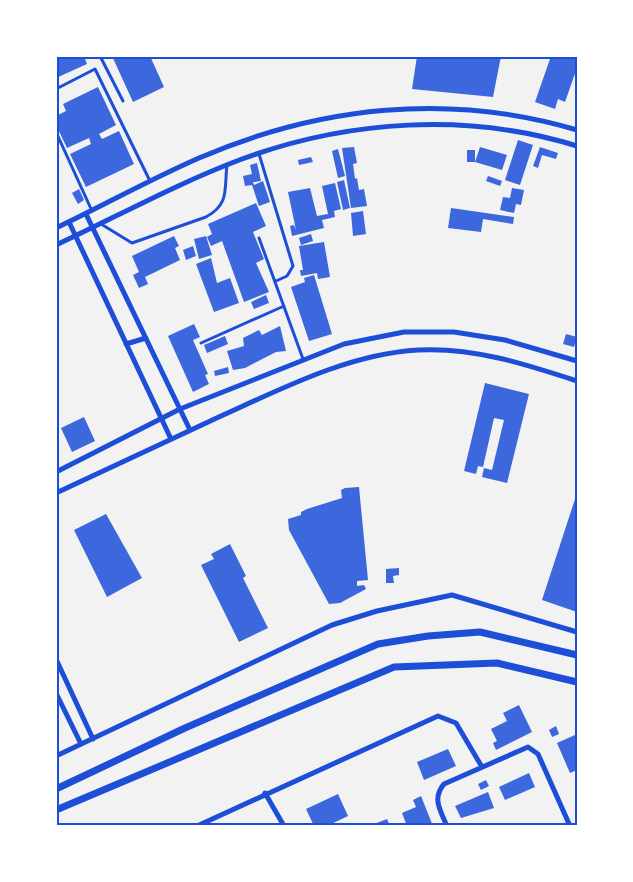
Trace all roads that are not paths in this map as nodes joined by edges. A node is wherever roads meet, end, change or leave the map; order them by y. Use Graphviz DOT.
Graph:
graph roads {
  1 [pos="100,56"];
  2 [pos="56,89"];
  3 [pos="122,101"];
  4 [pos="577,130"];
  5 [pos="56,132"];
  6 [pos="577,146"];
  7 [pos="258,154"];
  8 [pos="227,165"];
  9 [pos="150,182"];
  10 [pos="92,211"];
  11 [pos="86,214"];
  12 [pos="69,222"];
  13 [pos="101,223"];
  14 [pos="92,227"];
  15 [pos="56,228"];
  16 [pos="75,236"];
  17 [pos="258,238"];
  18 [pos="56,245"];
  19 [pos="276,281"];
  20 [pos="284,306"];
  21 [pos="146,338"];
  22 [pos="201,343"];
  23 [pos="126,344"];
  24 [pos="303,359"];
  25 [pos="577,362"];
  26 [pos="577,380"];
  27 [pos="180,409"];
  28 [pos="162,419"];
  29 [pos="190,430"];
  30 [pos="171,439"];
  31 [pos="56,472"];
  32 [pos="56,493"];
  33 [pos="577,632"];
  34 [pos="577,655"];
  35 [pos="56,658"];
  36 [pos="577,682"];
  37 [pos="56,693"];
  38 [pos="93,739"];
  39 [pos="82,744"];
  40 [pos="56,756"];
  41 [pos="482,767"];
  42 [pos="56,789"];
  43 [pos="266,793"];
  44 [pos="56,810"];
  45 [pos="197,826"];
  46 [pos="284,826"];
  47 [pos="447,826"];
  48 [pos="570,826"];
  1 -- 3 [label="lane"];
  2 -- 9 [label="lane"];
  4 -- 9 [label="street"];
  5 -- 10 [label="lane"];
  6 -- 7 [label="street"];
  7 -- 8 [label="street"];
  7 -- 19 [label="lane"];
  8 -- 13 [label="street"];
  8 -- 13 [label="lane"];
  9 -- 10 [label="street"];
  10 -- 11 [label="street"];
  11 -- 12 [label="street"];
  11 -- 14 [label="street"];
  12 -- 15 [label="street"];
  12 -- 16 [label="street"];
  13 -- 14 [label="street"];
  14 -- 16 [label="street"];
  14 -- 21 [label="street"];
  16 -- 18 [label="street"];
  16 -- 23 [label="street"];
  17 -- 19 [label="lane"];
  19 -- 20 [label="lane"];
  20 -- 22 [label="lane"];
  20 -- 24 [label="lane"];
  21 -- 23 [label="street"];
  21 -- 27 [label="street"];
  23 -- 28 [label="street"];
  24 -- 25 [label="street"];
  24 -- 27 [label="street"];
  26 -- 29 [label="street"];
  27 -- 28 [label="street"];
  27 -- 29 [label="street"];
  28 -- 30 [label="street"];
  28 -- 31 [label="street"];
  29 -- 30 [label="street"];
  30 -- 32 [label="street"];
  33 -- 38 [label="street"];
  34 -- 42 [label="street"];
  35 -- 38 [label="street"];
  36 -- 44 [label="street"];
  37 -- 39 [label="street"];
  38 -- 39 [label="street"];
  39 -- 40 [label="street"];
  41 -- 43 [label="street"];
  41 -- 47 [label="street"];
  41 -- 48 [label="street"];
  43 -- 45 [label="street"];
  43 -- 46 [label="street"];
}
